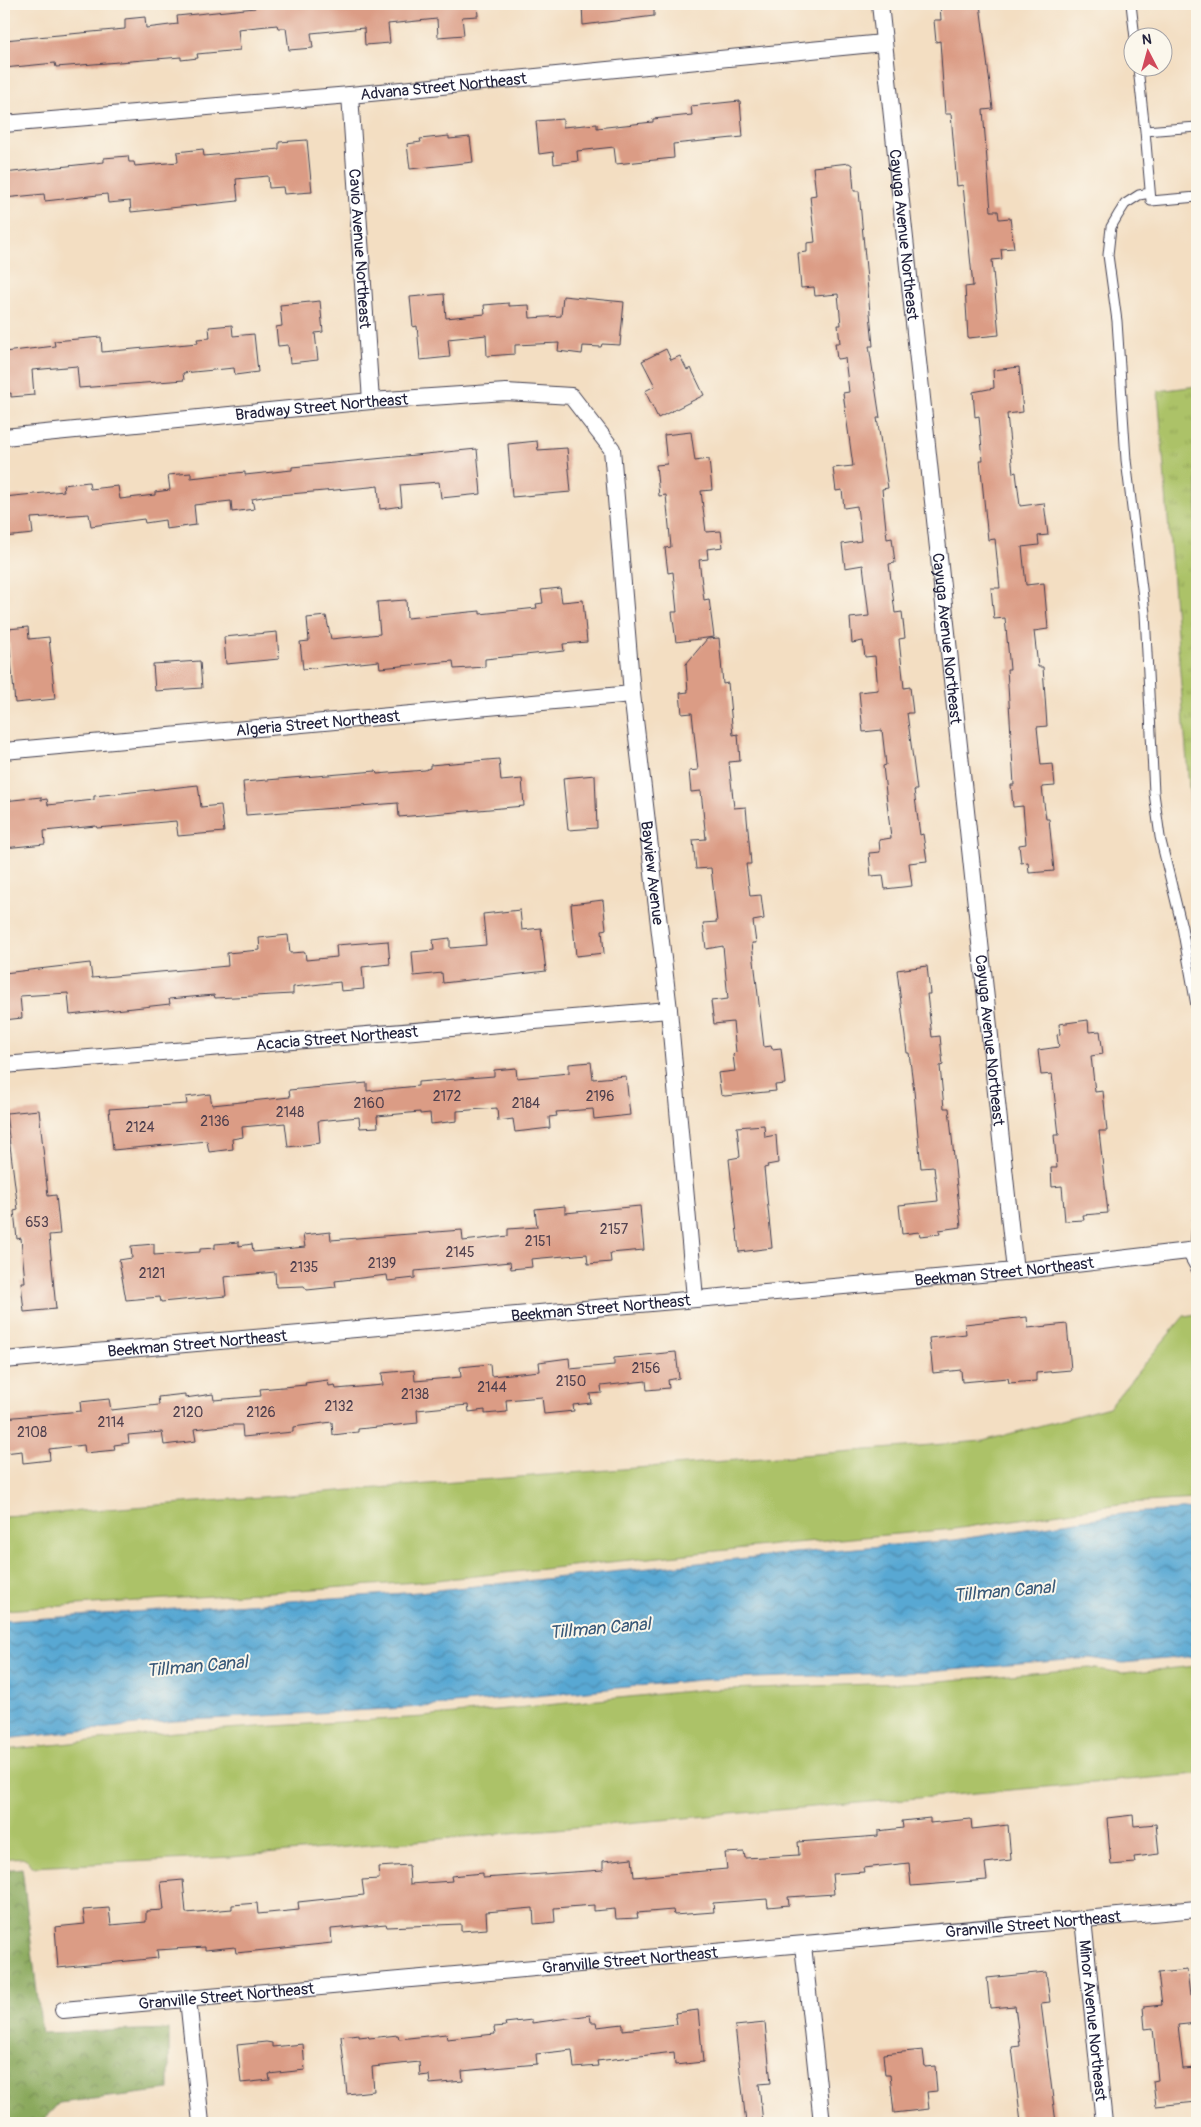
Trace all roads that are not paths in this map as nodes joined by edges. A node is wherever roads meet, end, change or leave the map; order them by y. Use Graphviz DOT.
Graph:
graph roads {
  1 [pos="880,4"];
  2 [pos="1131,4"];
  3 [pos="1134,28"];
  4 [pos="883,43"];
  5 [pos="1139,78"];
  6 [pos="350,95"];
  7 [pos="4,124"];
  8 [pos="1197,127"];
  9 [pos="1145,131"];
  10 [pos="1150,193"];
  11 [pos="1197,197"];
  12 [pos="371,402"];
  13 [pos="4,437"];
  14 [pos="612,449"];
  15 [pos="632,694"];
  16 [pos="4,751"];
  17 [pos="669,1010"];
  18 [pos="1197,1011"];
  19 [pos="4,1065"];
  20 [pos="1197,1221"];
  21 [pos="1193,1250"];
  22 [pos="1014,1271"];
  23 [pos="1197,1271"];
  24 [pos="695,1298"];
  25 [pos="4,1360"];
  26 [pos="1197,1909"];
  27 [pos="1083,1919"];
  28 [pos="803,1945"];
  29 [pos="188,1999"];
  30 [pos="62,2010"];
  31 [pos="201,2123"];
  32 [pos="822,2123"];
  33 [pos="1104,2123"];
  1 -- 4 [label="street, Cayuga Avenue Northeast"];
  2 -- 3 [label="lane"];
  4 -- 6 [label="street, Advana Street Northeast"];
  4 -- 22 [label="street, Cayuga Avenue Northeast"];
  5 -- 9 [label="lane"];
  6 -- 7 [label="street, Advana Street Northeast"];
  6 -- 12 [label="street, Cavio Avenue Northeast"];
  8 -- 9 [label="lane"];
  9 -- 10 [label="lane"];
  10 -- 11 [label="lane"];
  10 -- 18 [label="lane"];
  12 -- 13 [label="street, Bradway Street Northeast"];
  12 -- 14 [label="street, Bradway Street Northeast"];
  14 -- 15 [label="street, Bayview Avenue"];
  15 -- 16 [label="street, Algeria Street Northeast"];
  15 -- 17 [label="street, Bayview Avenue"];
  17 -- 19 [label="street, Acacia Street Northeast"];
  17 -- 24 [label="street, Bayview Avenue"];
  20 -- 21 [label="lane"];
  21 -- 22 [label="street, Beekman Street Northeast"];
  21 -- 23 [label="lane"];
  22 -- 24 [label="street, Beekman Street Northeast"];
  24 -- 25 [label="street, Beekman Street Northeast"];
  26 -- 27 [label="street, Granville Street Northeast"];
  27 -- 28 [label="street, Granville Street Northeast"];
  27 -- 33 [label="street, Minor Avenue Northeast"];
  28 -- 29 [label="street, Granville Street Northeast"];
  28 -- 32 [label="street"];
  29 -- 30 [label="street, Granville Street Northeast"];
  29 -- 31 [label="street"];
}
